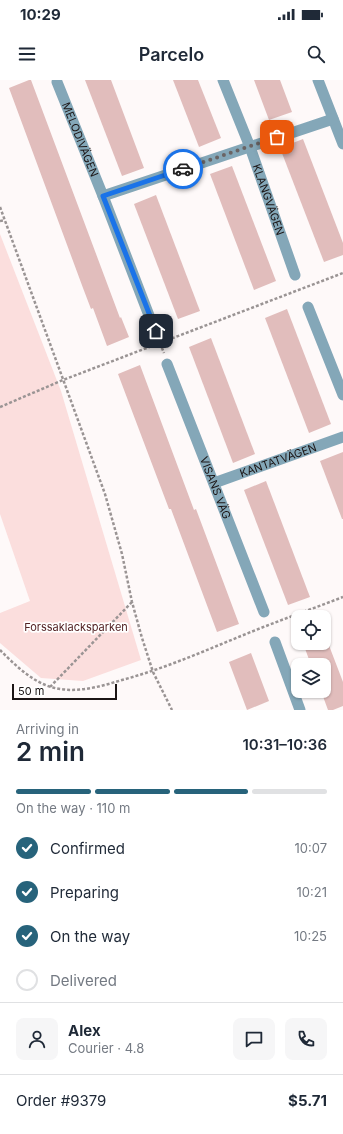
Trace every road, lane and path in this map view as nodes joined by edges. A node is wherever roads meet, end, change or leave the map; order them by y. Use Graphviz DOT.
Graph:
graph roads {
  1 [pos="223,80"];
  2 [pos="318,80"];
  3 [pos="57,82"];
  4 [pos="333,119"];
  5 [pos="343,144"];
  6 [pos="250,146"];
  7 [pos="103,196"];
  8 [pos="0,207"];
  9 [pos="5,220"];
  10 [pos="0,221"];
  11 [pos="343,273"];
  12 [pos="295,275"];
  13 [pos="301,289"];
  14 [pos="308,307"];
  15 [pos="156,331"];
  16 [pos="160,343"];
  17 [pos="167,364"];
  18 [pos="63,380"];
  19 [pos="343,395"];
  20 [pos="0,407"];
  21 [pos="343,437"];
  22 [pos="214,483"];
  23 [pos="343,597"];
  24 [pos="132,602"];
  25 [pos="264,612"];
  26 [pos="269,625"];
  27 [pos="276,642"];
  28 [pos="0,650"];
  29 [pos="153,672"];
  30 [pos="50,687"];
  31 [pos="172,710"];
  32 [pos="300,710"];
  1 -- 6 [label="street, KLANGVÄGEN"];
  2 -- 4 [label="street"];
  3 -- 7 [label="street, MELODIVÄGEN"];
  4 -- 5 [label="street"];
  4 -- 6 [label="street"];
  6 -- 7 [label="street"];
  6 -- 12 [label="street, KLANGVÄGEN"];
  7 -- 15 [label="street, MELODIVÄGEN"];
  8 -- 9 [label="path"];
  9 -- 10 [label="path"];
  9 -- 18 [label="path"];
  11 -- 13 [label="path"];
  12 -- 13 [label="path"];
  13 -- 14 [label="path"];
  13 -- 16 [label="path"];
  14 -- 19 [label="street"];
  15 -- 16 [label="path"];
  16 -- 17 [label="path"];
  16 -- 18 [label="path"];
  17 -- 22 [label="street, VISANS VÄG"];
  18 -- 20 [label="path"];
  18 -- 24 [label="path"];
  21 -- 22 [label="street, KANTATVÄGEN"];
  22 -- 25 [label="street, VISANS VÄG"];
  23 -- 26 [label="path"];
  24 -- 29 [label="path"];
  24 -- 30 [label="path"];
  25 -- 26 [label="path"];
  26 -- 27 [label="path"];
  26 -- 29 [label="path"];
  27 -- 32 [label="street"];
  28 -- 30 [label="path"];
  29 -- 30 [label="path"];
  29 -- 31 [label="path"];
}
